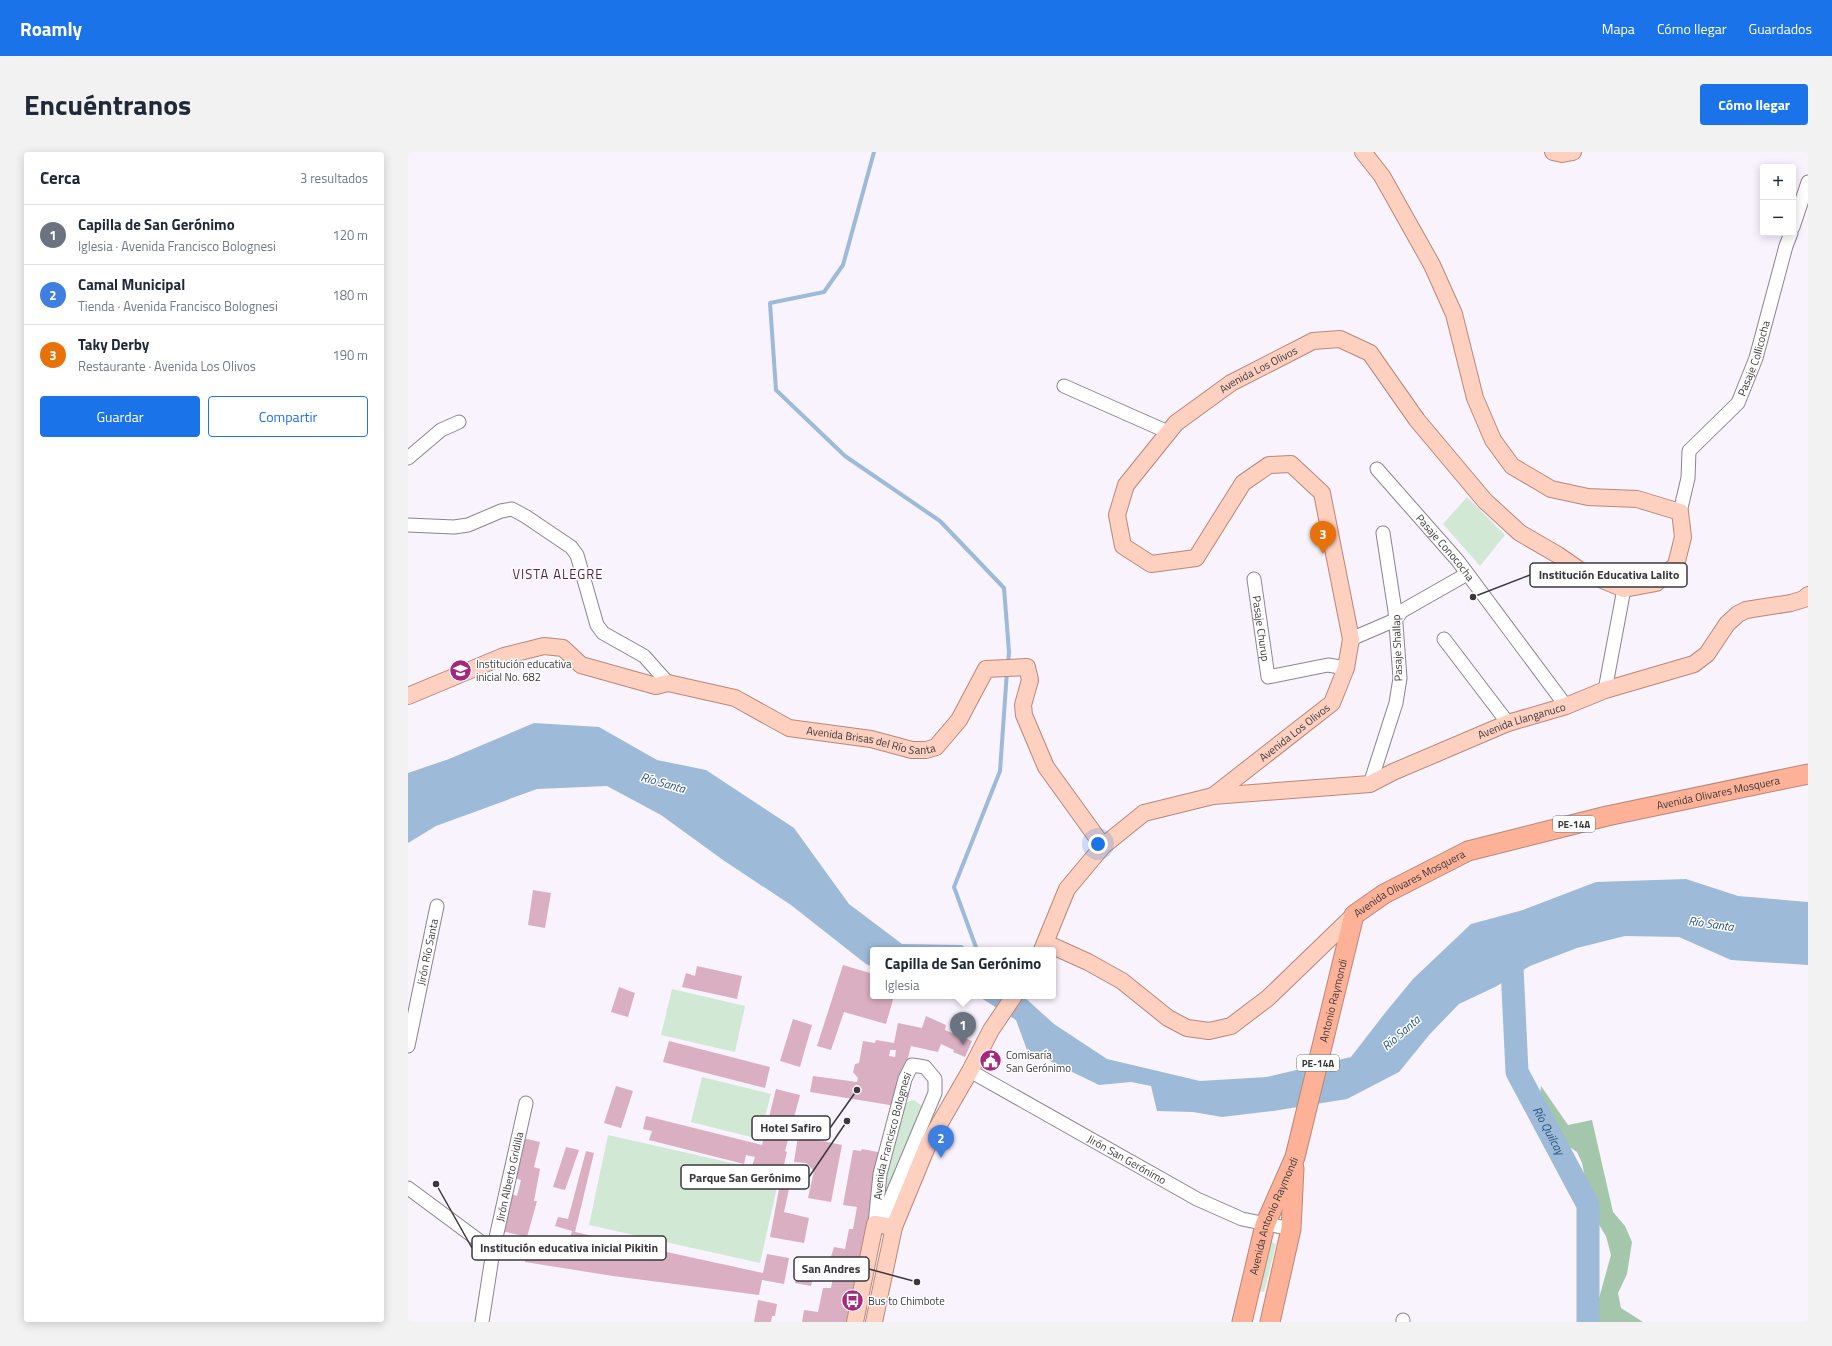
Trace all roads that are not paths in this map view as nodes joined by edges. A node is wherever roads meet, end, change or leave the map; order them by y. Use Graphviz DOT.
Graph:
graph roads {
  1 [pos="1363,152"];
  2 [pos="1554,152"];
  3 [pos="1573,152"];
  4 [pos="1808,182"];
  5 [pos="1796,218"];
  6 [pos="1790,236"];
  7 [pos="1064,386"];
  8 [pos="459,422"];
  9 [pos="1168,432"];
  10 [pos="408,458"];
  11 [pos="1377,469"];
  12 [pos="1680,512"];
  13 [pos="408,525"];
  14 [pos="1383,533"];
  15 [pos="1467,574"];
  16 [pos="1254,580"];
  17 [pos="1624,589"];
  18 [pos="1808,595"];
  19 [pos="1396,620"];
  20 [pos="1351,639"];
  21 [pos="1444,639"];
  22 [pos="1346,668"];
  23 [pos="668,683"];
  24 [pos="1605,690"];
  25 [pos="408,696"];
  26 [pos="1566,706"];
  27 [pos="1508,722"];
  28 [pos="1808,774"];
  29 [pos="1370,784"];
  30 [pos="1213,796"];
  31 [pos="1103,846"];
  32 [pos="436,906"];
  33 [pos="1354,915"];
  34 [pos="1044,946"];
  35 [pos="1056,950"];
  36 [pos="1012,999"];
  37 [pos="408,1046"];
  38 [pos="970,1071"];
  39 [pos="526,1103"];
  40 [pos="1295,1157"];
  41 [pos="408,1188"];
  42 [pos="884,1225"];
  43 [pos="1265,1225"];
  44 [pos="1291,1229"];
  45 [pos="493,1251"];
  46 [pos="862,1288"];
  47 [pos="879,1291"];
  48 [pos="482,1322"];
  49 [pos="855,1322"];
  50 [pos="874,1322"];
  51 [pos="1242,1322"];
  52 [pos="1270,1322"];
  1 -- 12 [label="main road"];
  2 -- 3 [label="main road"];
  4 -- 5 [label="street"];
  6 -- 12 [label="street, Pasaje Collicocha"];
  7 -- 9 [label="street"];
  8 -- 10 [label="street"];
  9 -- 17 [label="main road, Avenida Los Olivos"];
  9 -- 20 [label="main road, Avenida Los Olivos"];
  11 -- 15 [label="street, Pasaje Conococha"];
  12 -- 17 [label="main road"];
  13 -- 23 [label="street"];
  14 -- 19 [label="street, Pasaje Shallap"];
  15 -- 19 [label="street"];
  15 -- 26 [label="street, Pasaje Conococha"];
  16 -- 22 [label="street, Pasaje Churup"];
  17 -- 24 [label="street"];
  18 -- 24 [label="main road, Avenida Llanganuco"];
  19 -- 20 [label="street"];
  19 -- 29 [label="street, Pasaje Shallap"];
  20 -- 22 [label="main road, Avenida Los Olivos"];
  21 -- 27 [label="street"];
  22 -- 30 [label="main road, Avenida Los Olivos"];
  23 -- 25 [label="main road, Avenida Brisas del Río Santa"];
  23 -- 31 [label="main road, Avenida Brisas del Río Santa"];
  24 -- 26 [label="main road, Avenida Llanganuco"];
  26 -- 27 [label="main road, Avenida Llanganuco"];
  27 -- 29 [label="main road, Avenida Llanganuco"];
  28 -- 33 [label="highway, Avenida Olivares Mosquera / PE-14A"];
  29 -- 30 [label="main road, Avenida Llanganuco"];
  30 -- 31 [label="main road, Avenida Los Olivos"];
  31 -- 34 [label="main road, Avenida Los Olivos"];
  32 -- 37 [label="street, Jirón Río Santa"];
  33 -- 35 [label="main road, Avenida Olivares Mosquera"];
  33 -- 40 [label="highway, Antonio Raymondi / PE-14A"];
  36 -- 38 [label="main road, Avenida Francisco Bolognesi"];
  38 -- 42 [label="main road, Avenida Francisco Bolognesi"];
  38 -- 43 [label="street, Jirón San Gerónimo"];
  39 -- 45 [label="street, Jirón Alberto Gridilla"];
  40 -- 43 [label="highway, Avenida Antonio Raymondi / PE-14A"];
  40 -- 44 [label="highway, Avenida Antonio Raymondi / PE-14A"];
  41 -- 45 [label="street"];
  42 -- 42 [label="street, Avenida Francisco Bolognesi"];
  42 -- 46 [label="main road, Avenida Francisco Bolognesi"];
  42 -- 47 [label="main road, Avenida Francisco Bolognesi"];
  43 -- 44 [label="street, Jirón San Gerónimo"];
  43 -- 51 [label="highway, Avenida Antonio Raymondi / PE-14A"];
  44 -- 52 [label="highway, Avenida Antonio Raymondi / PE-14A"];
  45 -- 48 [label="street, Jirón Alberto Gridilla"];
  46 -- 47 [label="main road"];
  46 -- 49 [label="main road, Avenida Francisco Bolognesi"];
  47 -- 50 [label="main road, Avenida Francisco Bolognesi"];
}
